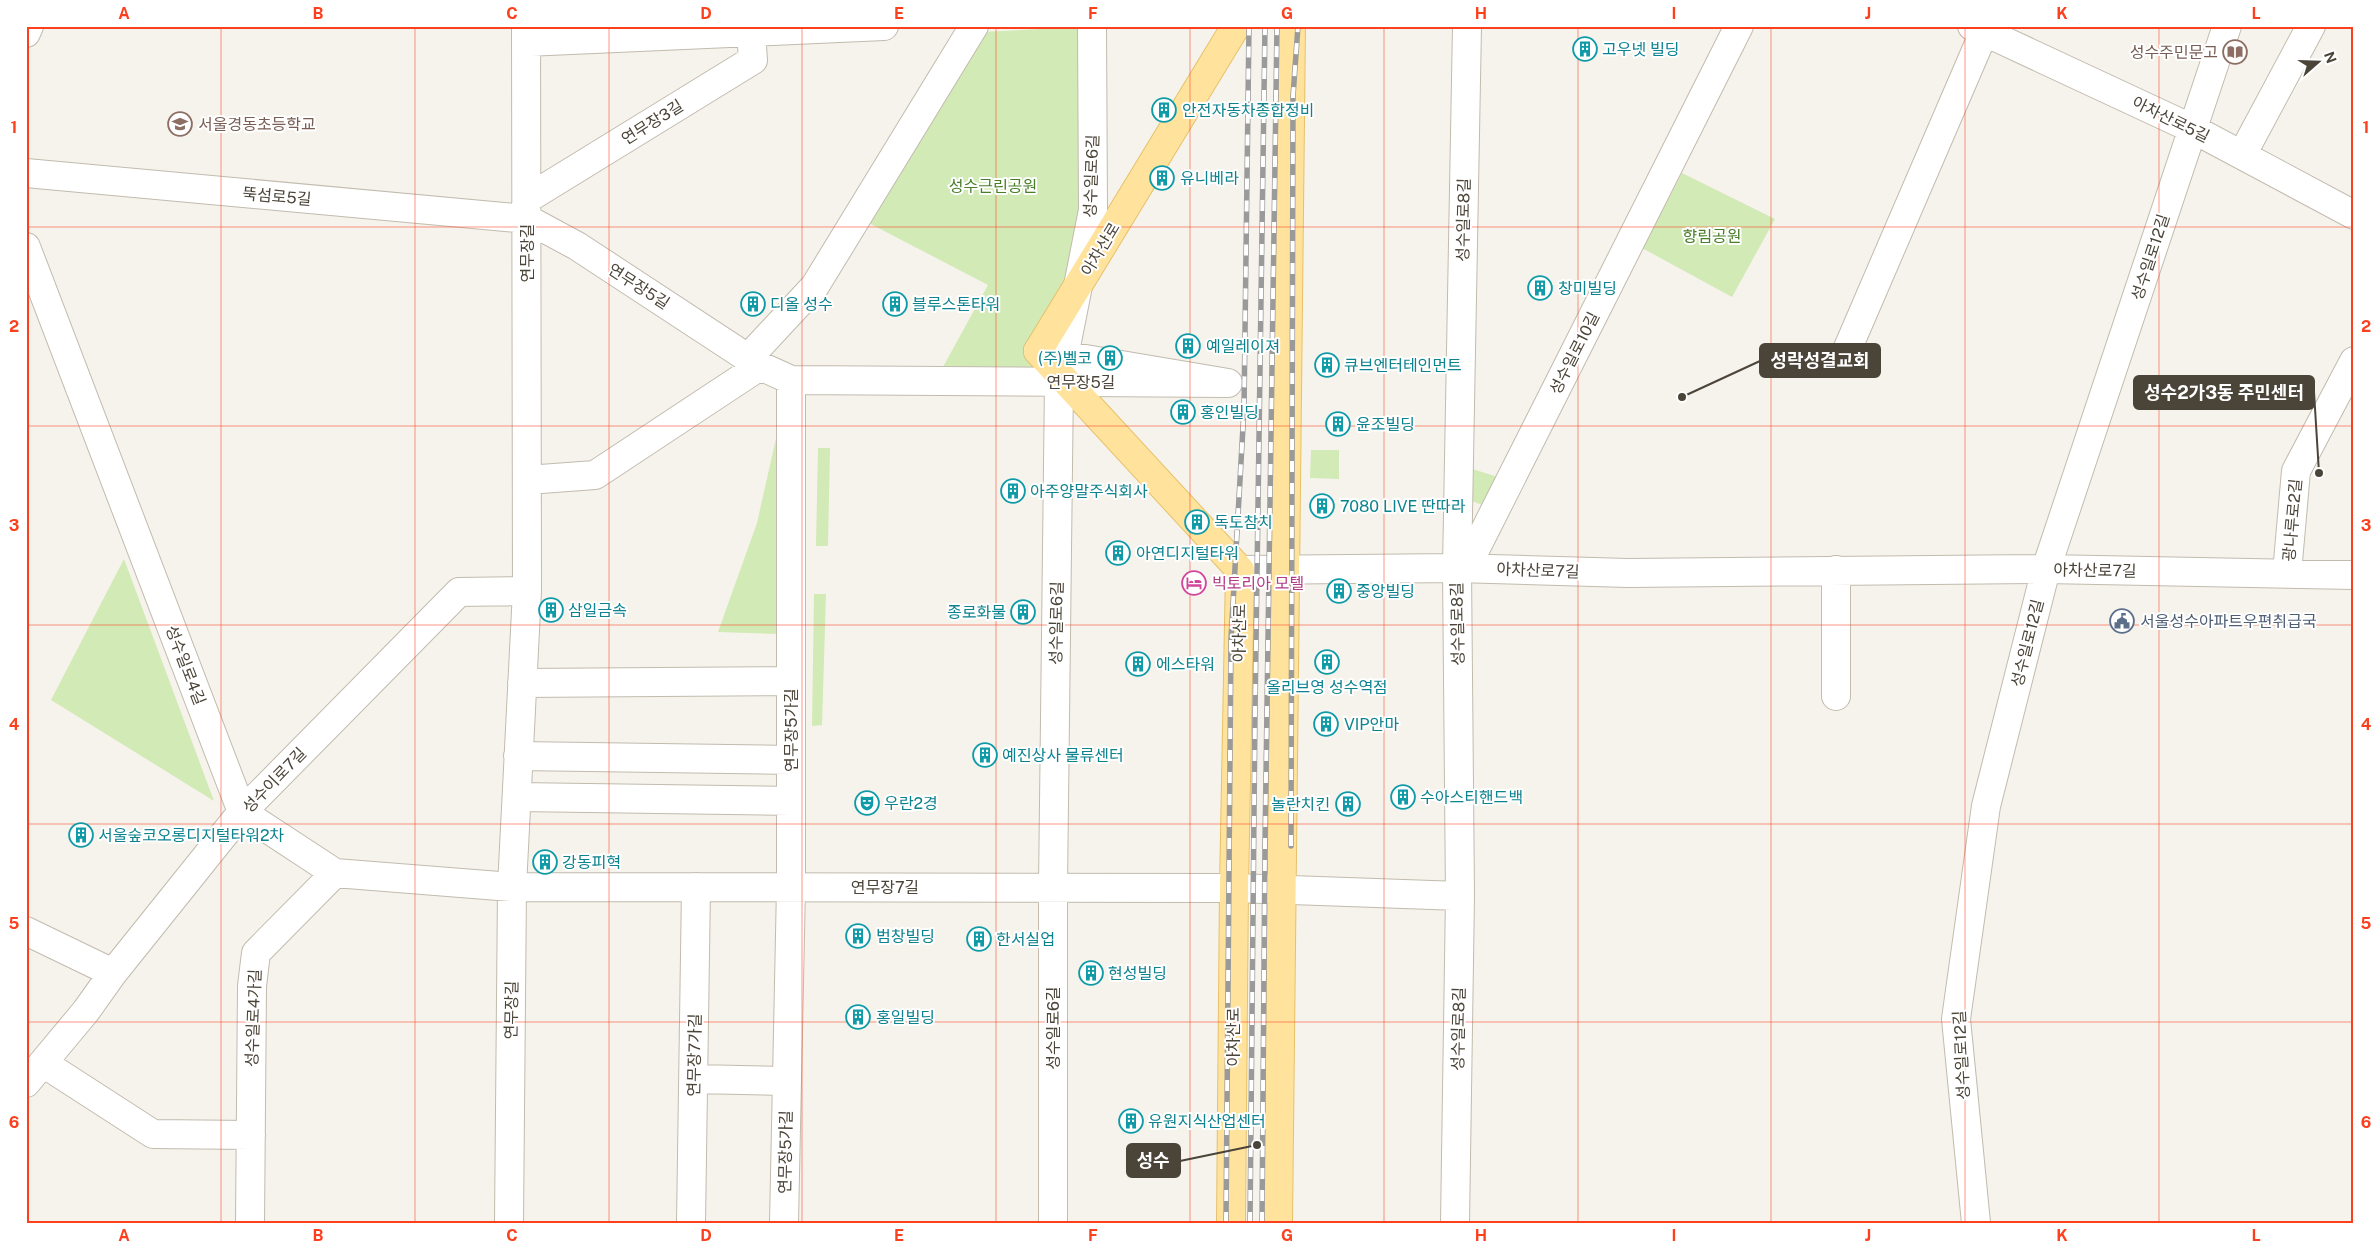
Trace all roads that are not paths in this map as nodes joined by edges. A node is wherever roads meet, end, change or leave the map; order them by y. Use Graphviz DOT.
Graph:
graph roads {
  1 [pos="29,26"];
  2 [pos="884,26"];
  3 [pos="974,26"];
  4 [pos="1092,26"];
  5 [pos="1236,26"];
  6 [pos="1290,26"];
  7 [pos="1467,26"];
  8 [pos="1739,26"];
  9 [pos="2227,26"];
  10 [pos="2311,26"];
  11 [pos="1978,29"];
  12 [pos="746,30"];
  13 [pos="26,33"];
  14 [pos="526,34"];
  15 [pos="2193,129"];
  16 [pos="2242,155"];
  17 [pos="26,173"];
  18 [pos="527,209"];
  19 [pos="2354,215"];
  20 [pos="26,247"];
  21 [pos="1038,351"];
  22 [pos="1844,357"];
  23 [pos="2354,361"];
  24 [pos="754,362"];
  25 [pos="791,380"];
  26 [pos="1059,382"];
  27 [pos="527,480"];
  28 [pos="1457,568"];
  29 [pos="2046,569"];
  30 [pos="1240,570"];
  31 [pos="1285,570"];
  32 [pos="1836,570"];
  33 [pos="2287,573"];
  34 [pos="2354,575"];
  35 [pos="527,591"];
  36 [pos="791,681"];
  37 [pos="522,683"];
  38 [pos="1836,696"];
  39 [pos="518,756"];
  40 [pos="791,760"];
  41 [pos="517,797"];
  42 [pos="791,800"];
  43 [pos="242,812"];
  44 [pos="335,873"];
  45 [pos="512,886"];
  46 [pos="696,887"];
  47 [pos="791,887"];
  48 [pos="1054,888"];
  49 [pos="1258,890"];
  50 [pos="1460,896"];
  51 [pos="26,931"];
  52 [pos="113,973"];
  53 [pos="35,1073"];
  54 [pos="694,1079"];
  55 [pos="787,1081"];
  56 [pos="251,1135"];
  57 [pos="250,1223"];
  58 [pos="509,1223"];
  59 [pos="691,1223"];
  60 [pos="784,1223"];
  61 [pos="1053,1223"];
  62 [pos="1231,1223"];
  63 [pos="1278,1223"];
  64 [pos="1455,1223"];
  65 [pos="1976,1223"];
  1 -- 13 [label="street"];
  2 -- 12 [label="street"];
  3 -- 24 [label="street"];
  4 -- 26 [label="street, 성수일로6길"];
  5 -- 21 [label="main road, 아차산로"];
  6 -- 31 [label="main road, 아차산로"];
  7 -- 28 [label="street, 성수일로8길"];
  8 -- 28 [label="street, 성수일로10길"];
  9 -- 15 [label="street, 성수일로12길"];
  10 -- 16 [label="street"];
  11 -- 15 [label="street, 아차산로5길"];
  11 -- 22 [label="street, 아차산로5길"];
  12 -- 14 [label="street"];
  12 -- 18 [label="street, 연무장3길"];
  14 -- 18 [label="street, 연무장길"];
  15 -- 16 [label="street, 아차산로5길"];
  15 -- 29 [label="street, 성수일로12길"];
  16 -- 19 [label="street, 아차산로5길"];
  17 -- 18 [label="street, 뚝섬로5길"];
  18 -- 24 [label="street, 연무장5길"];
  18 -- 27 [label="street, 연무장길"];
  20 -- 43 [label="street, 성수일로4길"];
  21 -- 26 [label="street, 연무장5길"];
  21 -- 30 [label="main road"];
  23 -- 33 [label="street, 광나루로2길"];
  24 -- 25 [label="street, 연무장5길"];
  24 -- 27 [label="street"];
  25 -- 26 [label="street, 연무장5길"];
  25 -- 36 [label="street, 연무장5가길"];
  26 -- 48 [label="street, 성수일로6길"];
  27 -- 35 [label="street, 연무장길"];
  28 -- 31 [label="street, 아차산로7길"];
  28 -- 32 [label="street, 아차산로7길"];
  28 -- 50 [label="street, 성수일로8길"];
  29 -- 32 [label="street, 아차산로7길"];
  29 -- 33 [label="street, 아차산로7길"];
  29 -- 65 [label="street, 성수일로12길"];
  30 -- 31 [label="street, 아차산로7길"];
  30 -- 49 [label="main road, 아차산로"];
  31 -- 49 [label="main road, 아차산로"];
  32 -- 38 [label="street"];
  33 -- 34 [label="street, 아차산로7길"];
  35 -- 37 [label="street, 연무장길"];
  35 -- 43 [label="street, 성수이로7길"];
  36 -- 37 [label="street"];
  36 -- 40 [label="street, 연무장5가길"];
  37 -- 39 [label="street, 연무장길"];
  39 -- 40 [label="street"];
  39 -- 41 [label="street, 연무장길"];
  40 -- 42 [label="street, 연무장5가길"];
  41 -- 42 [label="street"];
  41 -- 45 [label="street, 연무장길"];
  42 -- 47 [label="street, 연무장5가길"];
  43 -- 44 [label="street"];
  43 -- 52 [label="street, 성수이로7길"];
  44 -- 45 [label="street"];
  44 -- 56 [label="street, 성수일로4가길"];
  45 -- 46 [label="street, 연무장7길"];
  45 -- 58 [label="street, 연무장길"];
  46 -- 47 [label="street, 연무장7길"];
  46 -- 54 [label="street, 연무장7가길"];
  47 -- 48 [label="street, 연무장7길"];
  47 -- 55 [label="street, 연무장5가길"];
  48 -- 49 [label="street, 연무장7길"];
  48 -- 61 [label="street, 성수일로6길"];
  49 -- 50 [label="street, 연무장7길"];
  49 -- 62 [label="main road, 아차산로"];
  49 -- 63 [label="main road, 아차산로"];
  50 -- 64 [label="street, 성수일로8길"];
  51 -- 52 [label="street"];
  52 -- 53 [label="street, 성수이로7길"];
  53 -- 56 [label="street"];
  54 -- 55 [label="street"];
  54 -- 59 [label="street, 연무장7가길"];
  55 -- 60 [label="street, 연무장5가길"];
  56 -- 57 [label="street, 성수일로4가길"];
}
